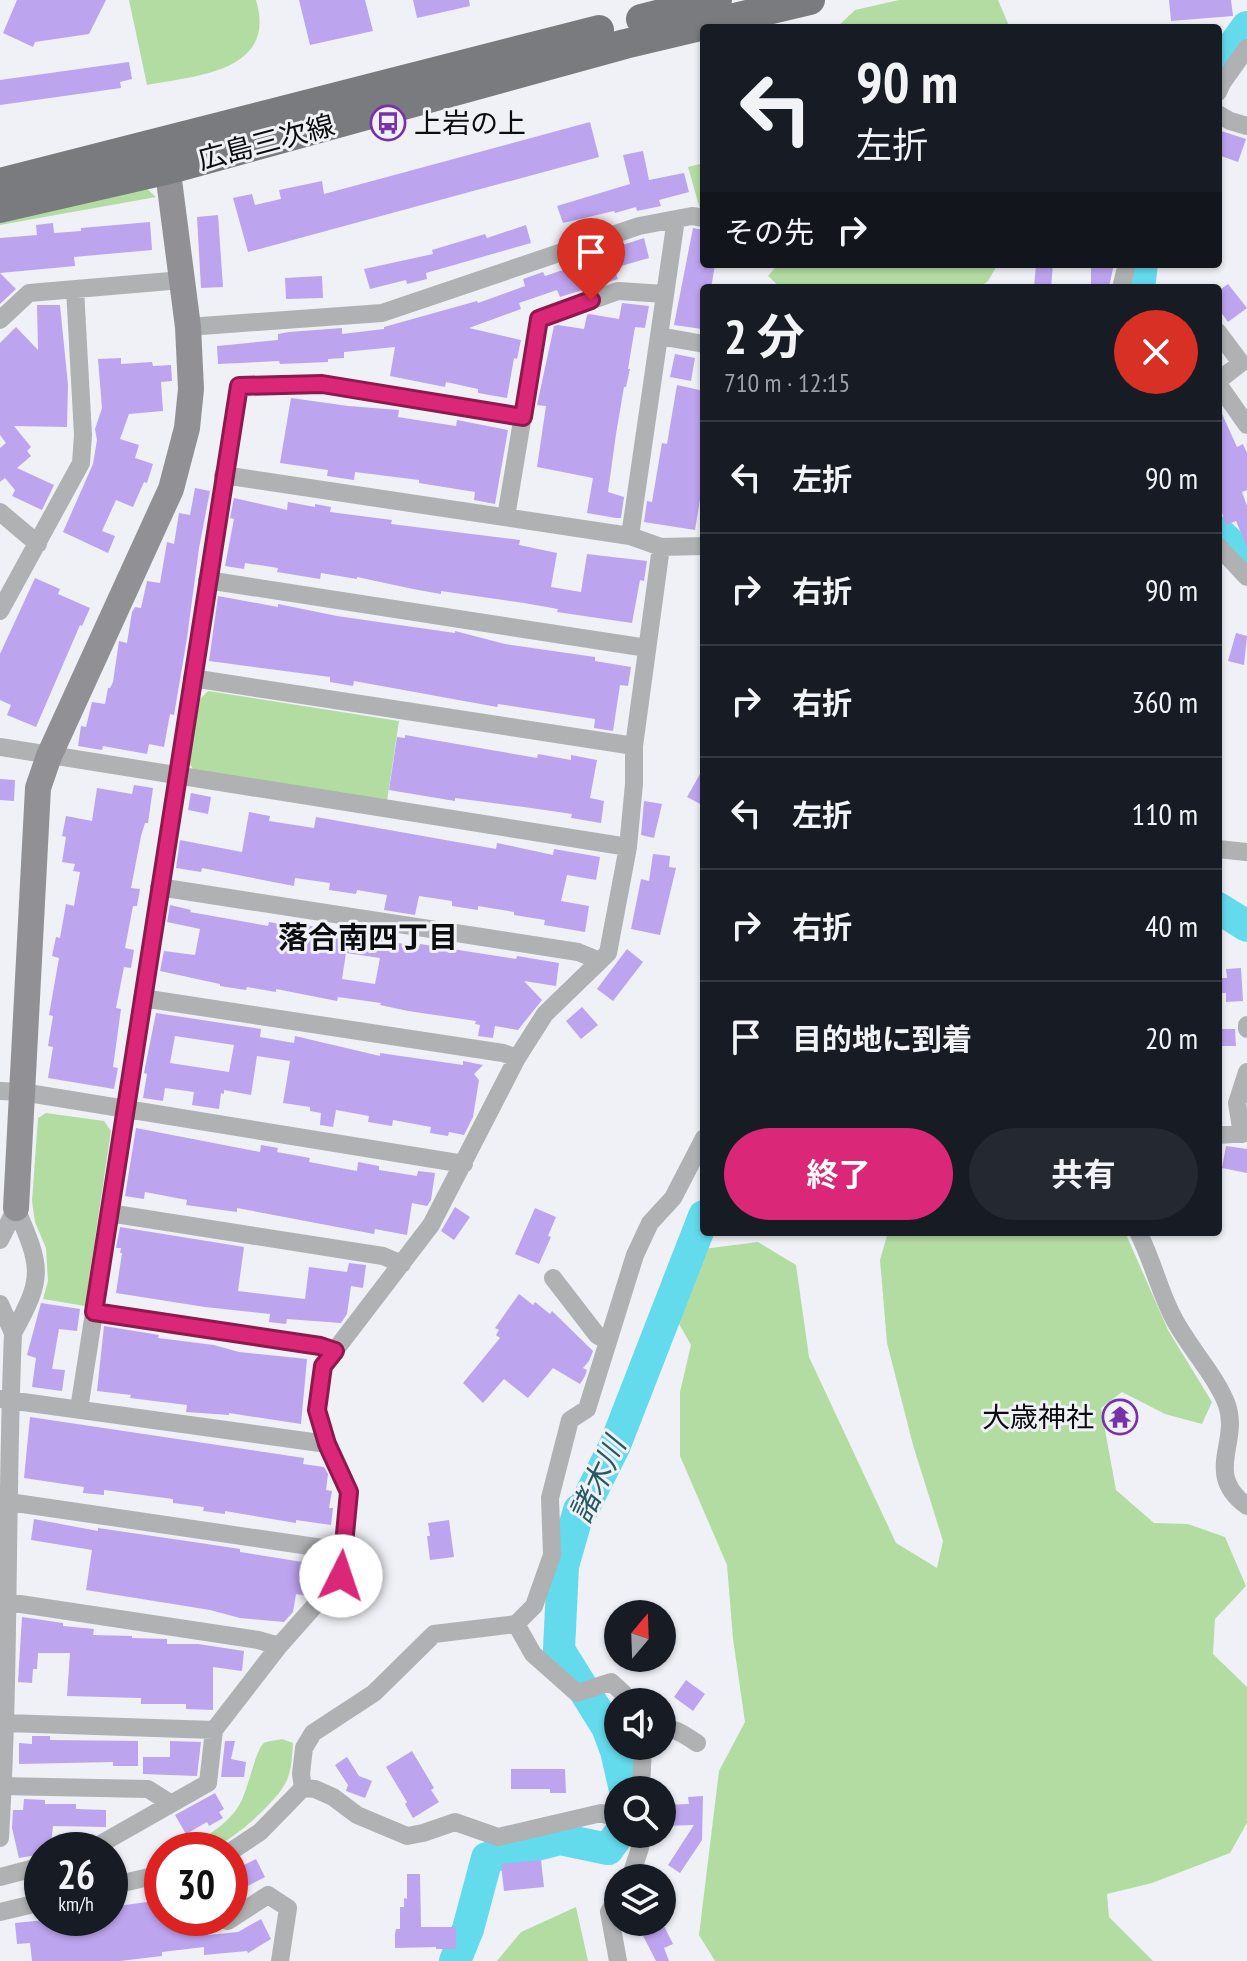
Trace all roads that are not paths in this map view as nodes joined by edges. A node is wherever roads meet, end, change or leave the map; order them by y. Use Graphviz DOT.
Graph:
graph roads {
  1 [pos="717,0"];
  2 [pos="810,0"];
  3 [pos="709,24"];
  4 [pos="700,26"];
  5 [pos="1247,48"];
  6 [pos="1222,83"];
  7 [pos="1222,116"];
  8 [pos="1247,126"];
  9 [pos="166,155"];
  10 [pos="0,183"];
  11 [pos="0,208"];
  12 [pos="700,217"];
  13 [pos="676,219"];
  14 [pos="182,280"];
  15 [pos="75,289"];
  16 [pos="665,294"];
  17 [pos="0,320"];
  18 [pos="188,327"];
  19 [pos="659,336"];
  20 [pos="1222,337"];
  21 [pos="700,343"];
  22 [pos="1222,379"];
  23 [pos="1222,388"];
  24 [pos="523,417"];
  25 [pos="1246,422"];
  26 [pos="223,475"];
  27 [pos="0,512"];
  28 [pos="506,517"];
  29 [pos="630,536"];
  30 [pos="38,544"];
  31 [pos="700,546"];
  32 [pos="661,547"];
  33 [pos="1222,550"];
  34 [pos="1247,577"];
  35 [pos="207,580"];
  36 [pos="0,611"];
  37 [pos="647,648"];
  38 [pos="192,678"];
  39 [pos="634,746"];
  40 [pos="0,747"];
  41 [pos="49,756"];
  42 [pos="177,776"];
  43 [pos="628,847"];
  44 [pos="1222,849"];
  45 [pos="1246,852"];
  46 [pos="159,887"];
  47 [pos="600,961"];
  48 [pos="142,998"];
  49 [pos="517,1058"];
  50 [pos="1247,1072"];
  51 [pos="11,1092"];
  52 [pos="125,1109"];
  53 [pos="1245,1134"];
  54 [pos="1222,1135"];
  55 [pos="700,1146"];
  56 [pos="464,1164"];
  57 [pos="16,1208"];
  58 [pos="109,1213"];
  59 [pos="1140,1236"];
  60 [pos="0,1240"];
  61 [pos="402,1264"];
  62 [pos="553,1278"];
  63 [pos="0,1304"];
  64 [pos="94,1312"];
  65 [pos="13,1333"];
  66 [pos="608,1341"];
  67 [pos="335,1351"];
  68 [pos="5,1399"];
  69 [pos="79,1409"];
  70 [pos="327,1444"];
  71 [pos="9,1502"];
  72 [pos="1247,1506"];
  73 [pos="343,1551"];
  74 [pos="3,1601"];
  75 [pos="516,1624"];
  76 [pos="279,1646"];
  77 [pos="618,1688"];
  78 [pos="6,1723"];
  79 [pos="214,1730"];
  80 [pos="676,1731"];
  81 [pos="697,1743"];
  82 [pos="2,1786"];
  83 [pos="303,1788"];
  84 [pos="170,1803"];
  85 [pos="604,1814"];
  86 [pos="121,1832"];
  87 [pos="0,1838"];
  88 [pos="248,1840"];
  89 [pos="24,1871"];
  90 [pos="0,1877"];
  91 [pos="24,1906"];
  92 [pos="248,1908"];
  93 [pos="0,1912"];
  94 [pos="613,1936"];
  95 [pos="280,1961"];
  96 [pos="618,1961"];
  1 -- 9 [label="main road, 広島三次線"];
  2 -- 3 [label="main road, 広島三次線"];
  4 -- 9 [label="main road, 広島三次線"];
  5 -- 6 [label="street"];
  7 -- 8 [label="street"];
  9 -- 10 [label="main road, 広島三次線"];
  9 -- 11 [label="main road, 広島三次線"];
  9 -- 14 [label="street"];
  12 -- 13 [label="street"];
  13 -- 16 [label="street"];
  13 -- 18 [label="street"];
  14 -- 15 [label="street"];
  14 -- 18 [label="street"];
  15 -- 17 [label="street"];
  15 -- 30 [label="street"];
  16 -- 19 [label="street"];
  16 -- 24 [label="street"];
  18 -- 41 [label="street"];
  19 -- 21 [label="street"];
  19 -- 29 [label="street"];
  20 -- 22 [label="street"];
  23 -- 25 [label="street"];
  24 -- 26 [label="street"];
  24 -- 28 [label="street"];
  26 -- 28 [label="street"];
  26 -- 35 [label="street"];
  27 -- 30 [label="street"];
  28 -- 29 [label="street"];
  29 -- 32 [label="street"];
  30 -- 36 [label="street"];
  31 -- 32 [label="street"];
  32 -- 37 [label="street"];
  33 -- 34 [label="street"];
  35 -- 37 [label="street"];
  35 -- 38 [label="street"];
  37 -- 39 [label="street"];
  38 -- 39 [label="street"];
  38 -- 42 [label="street"];
  39 -- 43 [label="street"];
  40 -- 41 [label="street"];
  41 -- 42 [label="street"];
  41 -- 51 [label="street"];
  42 -- 43 [label="street"];
  42 -- 46 [label="street"];
  43 -- 47 [label="street"];
  44 -- 45 [label="street"];
  46 -- 47 [label="street"];
  46 -- 48 [label="street"];
  47 -- 49 [label="street"];
  48 -- 49 [label="street"];
  48 -- 52 [label="street"];
  49 -- 56 [label="street"];
  50 -- 53 [label="street"];
  51 -- 52 [label="street"];
  51 -- 57 [label="street"];
  52 -- 56 [label="street"];
  52 -- 58 [label="street"];
  53 -- 54 [label="street"];
  55 -- 66 [label="street"];
  56 -- 61 [label="street"];
  57 -- 60 [label="street"];
  57 -- 65 [label="street"];
  58 -- 61 [label="street"];
  58 -- 64 [label="street"];
  59 -- 72 [label="street"];
  61 -- 67 [label="street"];
  62 -- 66 [label="street"];
  63 -- 65 [label="street"];
  64 -- 67 [label="street"];
  64 -- 69 [label="street"];
  65 -- 68 [label="street"];
  66 -- 75 [label="street"];
  67 -- 70 [label="street"];
  68 -- 69 [label="street"];
  68 -- 71 [label="street"];
  69 -- 70 [label="street"];
  70 -- 73 [label="street"];
  71 -- 73 [label="street"];
  71 -- 74 [label="street"];
  73 -- 76 [label="street"];
  74 -- 76 [label="street"];
  74 -- 78 [label="street"];
  75 -- 77 [label="street"];
  75 -- 83 [label="street"];
  76 -- 79 [label="street"];
  78 -- 79 [label="street"];
  78 -- 82 [label="street"];
  79 -- 84 [label="street"];
  80 -- 81 [label="street"];
  82 -- 84 [label="street"];
  82 -- 87 [label="street"];
  83 -- 85 [label="street"];
  83 -- 88 [label="street"];
  84 -- 86 [label="street"];
  89 -- 90 [label="street"];
  91 -- 93 [label="street"];
  92 -- 95 [label="street"];
  94 -- 96 [label="street"];
}
